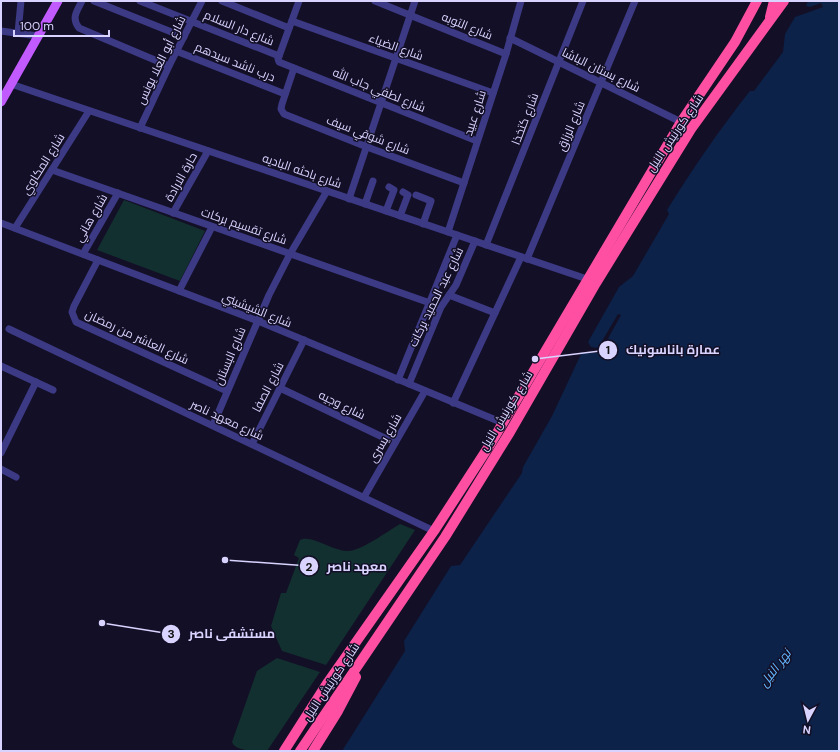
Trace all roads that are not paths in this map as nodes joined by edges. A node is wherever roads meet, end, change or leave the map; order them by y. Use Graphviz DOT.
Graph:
graph roads {
  1 [pos="20,1"];
  2 [pos="58,1"];
  3 [pos="82,1"];
  4 [pos="94,1"];
  5 [pos="140,1"];
  6 [pos="202,1"];
  7 [pos="222,1"];
  8 [pos="299,1"];
  9 [pos="375,1"];
  10 [pos="416,1"];
  11 [pos="521,1"];
  12 [pos="584,1"];
  13 [pos="635,1"];
  14 [pos="757,1"];
  15 [pos="765,1"];
  16 [pos="774,1"];
  17 [pos="784,1"];
  18 [pos="412,16"];
  19 [pos="748,20"];
  20 [pos="191,21"];
  21 [pos="769,21"];
  22 [pos="291,25"];
  23 [pos="1,31"];
  24 [pos="18,33"];
  25 [pos="38,36"];
  26 [pos="184,37"];
  27 [pos="510,38"];
  28 [pos="176,51"];
  29 [pos="506,54"];
  30 [pos="279,56"];
  31 [pos="397,59"];
  32 [pos="558,61"];
  33 [pos="169,66"];
  34 [pos="294,68"];
  35 [pos="601,82"];
  36 [pos="11,84"];
  37 [pos="493,93"];
  38 [pos="285,94"];
  39 [pos="1,102"];
  40 [pos="382,103"];
  41 [pos="89,111"];
  42 [pos="681,122"];
  43 [pos="140,128"];
  44 [pos="477,141"];
  45 [pos="367,147"];
  46 [pos="208,151"];
  47 [pos="52,170"];
  48 [pos="373,181"];
  49 [pos="464,183"];
  50 [pos="389,187"];
  51 [pos="327,191"];
  52 [pos="403,192"];
  53 [pos="118,194"];
  54 [pos="416,195"];
  55 [pos="349,199"];
  56 [pos="365,204"];
  57 [pos="386,211"];
  58 [pos="173,213"];
  59 [pos="400,216"];
  60 [pos="1,223"];
  61 [pos="423,224"];
  62 [pos="212,227"];
  63 [pos="15,228"];
  64 [pos="448,232"];
  65 [pos="457,235"];
  66 [pos="475,241"];
  67 [pos="486,245"];
  68 [pos="83,254"];
  69 [pos="290,254"];
  70 [pos="524,258"];
  71 [pos="98,260"];
  72 [pos="587,279"];
  73 [pos="179,291"];
  74 [pos="448,295"];
  75 [pos="430,303"];
  76 [pos="495,313"];
  77 [pos="258,321"];
  78 [pos="9,329"];
  79 [pos="304,340"];
  80 [pos="1,366"];
  81 [pos="398,380"];
  82 [pos="36,382"];
  83 [pos="408,384"];
  84 [pos="280,388"];
  85 [pos="53,390"];
  86 [pos="228,391"];
  87 [pos="425,391"];
  88 [pos="453,403"];
  89 [pos="503,423"];
  90 [pos="213,425"];
  91 [pos="395,443"];
  92 [pos="252,444"];
  93 [pos="1,453"];
  94 [pos="1,470"];
  95 [pos="16,477"];
  96 [pos="364,497"];
  97 [pos="434,531"];
  98 [pos="368,650"];
  99 [pos="328,682"];
  100 [pos="340,690"];
  101 [pos="311,709"];
  102 [pos="322,717"];
  103 [pos="284,751"];
  104 [pos="300,751"];
  105 [pos="313,751"];
  1 -- 24 [label="street"];
  2 -- 25 [label="main road"];
  3 -- 33 [label="street"];
  4 -- 26 [label="street"];
  5 -- 20 [label="street, شارع دار السلام"];
  6 -- 20 [label="street, شارع أبو العلا يونس"];
  7 -- 22 [label="street, شارع الضياء"];
  8 -- 22 [label="street"];
  9 -- 18 [label="street, شارع التوبه"];
  10 -- 18 [label="street"];
  11 -- 27 [label="street, شارع عبيد"];
  12 -- 32 [label="street, شارع كتخذا"];
  13 -- 35 [label="street, شارع الرزاق"];
  14 -- 19 [label="highway, شارع كورنيش النيل"];
  15 -- 19 [label="highway"];
  16 -- 21 [label="highway"];
  17 -- 21 [label="highway, شارع كورنيش النيل"];
  18 -- 29 [label="street, شارع التوبه"];
  18 -- 31 [label="street"];
  19 -- 42 [label="highway, شارع كورنيش النيل"];
  20 -- 26 [label="street, شارع أبو العلا يونس"];
  20 -- 30 [label="street, شارع دار السلام"];
  21 -- 98 [label="highway, شارع كورنيش النيل"];
  22 -- 30 [label="street"];
  22 -- 31 [label="street, شارع الضياء"];
  23 -- 24 [label="street"];
  24 -- 25 [label="street"];
  25 -- 36 [label="main road"];
  26 -- 28 [label="street, شارع أبو العلا يونس"];
  27 -- 29 [label="street, شارع عبيد"];
  27 -- 32 [label="street, شارع بستان الباشا"];
  28 -- 33 [label="street, شارع أبو العلا يونس"];
  28 -- 38 [label="street, درب ناشد سيدهم"];
  29 -- 37 [label="street, شارع عبيد"];
  30 -- 34 [label="street, شارع لطفي جاب الله"];
  31 -- 37 [label="street, شارع الضياء"];
  31 -- 40 [label="street"];
  32 -- 35 [label="street, شارع بستان الباشا"];
  32 -- 67 [label="street, شارع كتخذا"];
  33 -- 43 [label="street, شارع أبو العلا يونس"];
  34 -- 38 [label="street, شارع شوقي سيف"];
  34 -- 40 [label="street, شارع لطفي جاب الله"];
  35 -- 42 [label="street, شارع بستان الباشا"];
  35 -- 70 [label="street, شارع الرزاق"];
  36 -- 39 [label="main road"];
  36 -- 41 [label="street, شارع باحثه الباديه"];
  37 -- 44 [label="street, شارع عبيد"];
  38 -- 45 [label="street, شارع شوقي سيف"];
  40 -- 44 [label="street, شارع لطفي جاب الله"];
  40 -- 45 [label="street"];
  41 -- 43 [label="street, شارع باحثه الباديه"];
  41 -- 47 [label="street, شارع المكاوي"];
  42 -- 72 [label="highway, شارع كورنيش النيل"];
  43 -- 46 [label="street, شارع باحثه الباديه"];
  44 -- 49 [label="street, شارع عبيد"];
  45 -- 49 [label="street, شارع شوقي سيف"];
  45 -- 55 [label="street"];
  46 -- 51 [label="street, شارع باحثه الباديه"];
  46 -- 58 [label="street, حارة الارادة"];
  47 -- 53 [label="street, شارع تقسيم بركات"];
  47 -- 63 [label="street, شارع المكاوي"];
  48 -- 56 [label="street"];
  49 -- 64 [label="street, شارع عبيد"];
  50 -- 57 [label="street"];
  51 -- 55 [label="street, شارع باحثه الباديه"];
  51 -- 69 [label="street, شارع البستان"];
  52 -- 59 [label="street"];
  53 -- 58 [label="street, شارع تقسيم بركات"];
  53 -- 68 [label="street, شارع هاني"];
  54 -- 61 [label="street"];
  55 -- 56 [label="street, شارع باحثه الباديه"];
  56 -- 57 [label="street, شارع باحثه الباديه"];
  57 -- 59 [label="street, شارع باحثه الباديه"];
  58 -- 62 [label="street, شارع تقسيم بركات"];
  59 -- 61 [label="street, شارع باحثه الباديه"];
  60 -- 63 [label="street, شارع الشيشيني"];
  61 -- 64 [label="street, شارع باحثه الباديه"];
  62 -- 69 [label="street, شارع تقسيم بركات"];
  62 -- 73 [label="street"];
  63 -- 68 [label="street, شارع الشيشيني"];
  64 -- 65 [label="street, شارع باحثه الباديه"];
  65 -- 66 [label="street, شارع باحثه الباديه"];
  65 -- 75 [label="street, شارع عبد الحميد بركات"];
  66 -- 67 [label="street, شارع باحثه الباديه"];
  66 -- 74 [label="street, شارع عبد الحميد بركات"];
  67 -- 70 [label="street, شارع باحثه الباديه"];
  68 -- 71 [label="street, شارع الشيشيني"];
  69 -- 75 [label="street, شارع تقسيم بركات"];
  69 -- 77 [label="street, شارع البستان"];
  70 -- 72 [label="street, شارع باحثه الباديه"];
  70 -- 76 [label="street, شارع الرزاق"];
  71 -- 73 [label="street, شارع الشيشيني"];
  71 -- 86 [label="street, شارع العاشر من رمضان"];
  72 -- 89 [label="highway, شارع كورنيش النيل"];
  73 -- 77 [label="street, شارع الشيشيني"];
  74 -- 76 [label="street"];
  74 -- 83 [label="street, شارع عبد الحميد بركات"];
  75 -- 81 [label="street, شارع عبد الحميد بركات"];
  76 -- 88 [label="street, شارع الرزاق"];
  77 -- 79 [label="street, شارع الشيشيني"];
  77 -- 86 [label="street, شارع البستان"];
  78 -- 90 [label="street, شارع معهد ناصر"];
  79 -- 81 [label="street, شارع الشيشيني"];
  79 -- 84 [label="street, شارع الصفا"];
  80 -- 82 [label="street"];
  81 -- 83 [label="street, شارع الشيشيني"];
  82 -- 85 [label="street"];
  82 -- 93 [label="street"];
  83 -- 87 [label="street, شارع الشيشيني"];
  84 -- 91 [label="street, شارع وجيه"];
  84 -- 92 [label="street, شارع الصفا"];
  86 -- 90 [label="street, شارع البستان"];
  87 -- 88 [label="street, شارع الشيشيني"];
  87 -- 91 [label="street, شارع يسرى"];
  88 -- 89 [label="street, شارع الشيشيني"];
  89 -- 97 [label="highway, شارع كورنيش النيل"];
  90 -- 92 [label="street, شارع معهد ناصر"];
  91 -- 96 [label="street, شارع يسرى"];
  92 -- 96 [label="street, شارع معهد ناصر"];
  94 -- 95 [label="street"];
  96 -- 97 [label="street, شارع معهد ناصر"];
  97 -- 99 [label="highway, شارع كورنيش النيل"];
  98 -- 100 [label="highway, شارع كورنيش النيل"];
  98 -- 105 [label="highway"];
  99 -- 100 [label="highway"];
  99 -- 101 [label="highway, شارع كورنيش النيل"];
  100 -- 102 [label="highway, شارع كورنيش النيل"];
  101 -- 102 [label="highway"];
  101 -- 103 [label="highway, شارع كورنيش النيل"];
  102 -- 104 [label="highway, شارع كورنيش النيل"];
}
